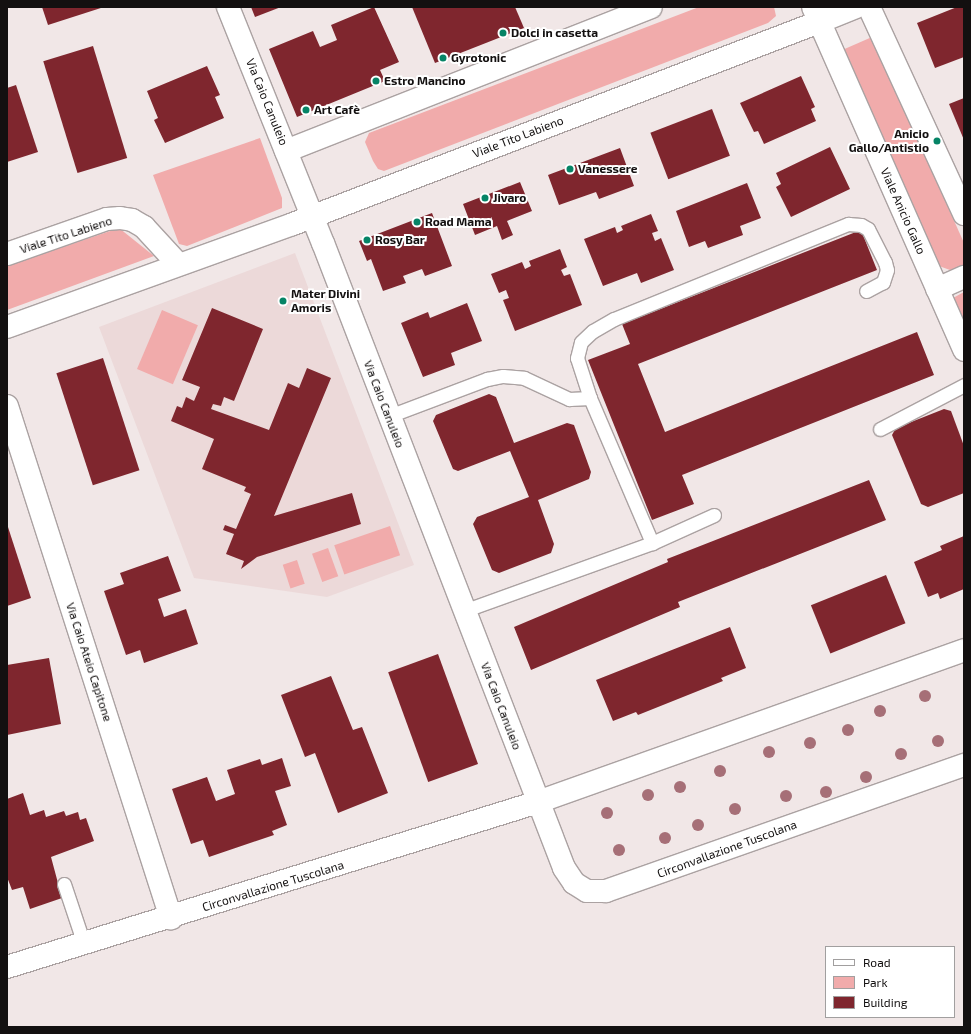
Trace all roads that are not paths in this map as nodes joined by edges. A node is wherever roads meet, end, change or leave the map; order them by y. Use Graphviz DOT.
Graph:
graph roads {
  1 [pos="228,7"];
  2 [pos="651,7"];
  3 [pos="856,7"];
  4 [pos="869,7"];
  5 [pos="816,14"];
  6 [pos="286,151"];
  7 [pos="962,204"];
  8 [pos="313,216"];
  9 [pos="7,254"];
  10 [pos="178,264"];
  11 [pos="964,277"];
  12 [pos="937,288"];
  13 [pos="866,290"];
  14 [pos="7,327"];
  15 [pos="964,350"];
  16 [pos="964,385"];
  17 [pos="590,398"];
  18 [pos="7,406"];
  19 [pos="389,416"];
  20 [pos="880,428"];
  21 [pos="714,515"];
  22 [pos="652,543"];
  23 [pos="466,610"];
  24 [pos="964,650"];
  25 [pos="964,765"];
  26 [pos="538,802"];
  27 [pos="64,884"];
  28 [pos="171,918"];
  29 [pos="84,944"];
  30 [pos="7,968"];
  1 -- 6 [label="street, Via Caio Canuleio"];
  2 -- 6 [label="street"];
  3 -- 5 [label="street, Viale Tito Labieno"];
  4 -- 7 [label="street"];
  5 -- 8 [label="street, Viale Tito Labieno"];
  5 -- 12 [label="street, Viale Anicio Gallo"];
  6 -- 8 [label="street, Via Caio Canuleio"];
  8 -- 10 [label="street, Viale Tito Labieno"];
  8 -- 19 [label="street, Via Caio Canuleio"];
  9 -- 10 [label="street, Viale Tito Labieno"];
  10 -- 14 [label="street, Viale Tito Labieno"];
  11 -- 12 [label="street"];
  12 -- 15 [label="street, Viale Anicio Gallo"];
  13 -- 17 [label="lane"];
  16 -- 20 [label="lane"];
  17 -- 19 [label="lane"];
  17 -- 22 [label="lane"];
  18 -- 28 [label="street, Via Caio Ateio Capitone"];
  19 -- 23 [label="street, Via Caio Canuleio"];
  21 -- 22 [label="lane"];
  22 -- 23 [label="lane"];
  23 -- 26 [label="street, Via Caio Canuleio"];
  24 -- 26 [label="street, Circonvallazione Tuscolana"];
  25 -- 26 [label="street, Circonvallazione Tuscolana"];
  26 -- 28 [label="street, Circonvallazione Tuscolana"];
  27 -- 29 [label="lane"];
  28 -- 29 [label="street, Circonvallazione Tuscolana"];
  29 -- 30 [label="street, Circonvallazione Tuscolana"];
}
